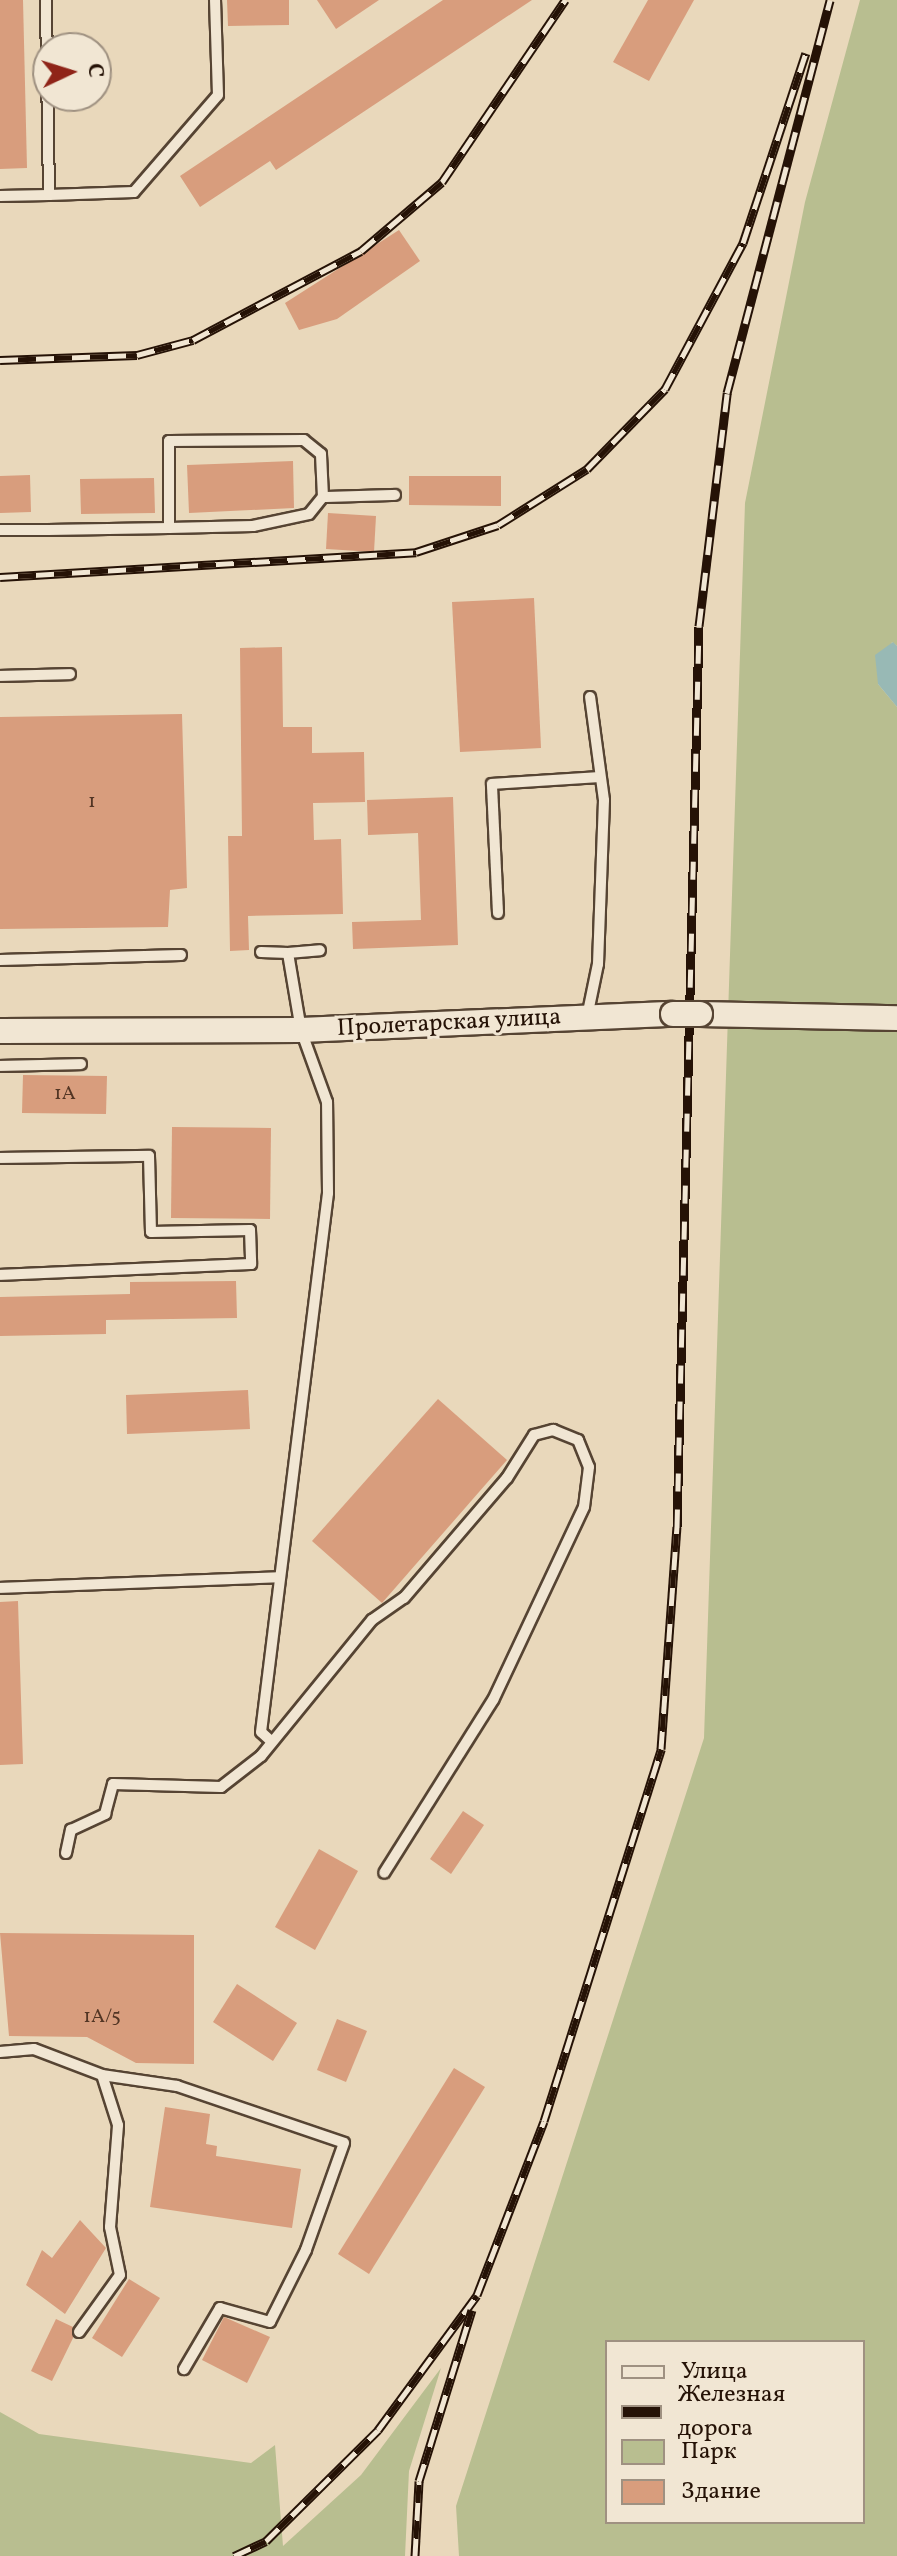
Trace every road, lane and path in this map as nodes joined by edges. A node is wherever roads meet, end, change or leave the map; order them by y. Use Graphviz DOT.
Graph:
graph roads {
  1 [pos="46,0"];
  2 [pos="215,0"];
  3 [pos="49,195"];
  4 [pos="0,196"];
  5 [pos="395,495"];
  6 [pos="323,497"];
  7 [pos="169,528"];
  8 [pos="0,530"];
  9 [pos="70,674"];
  10 [pos="0,676"];
  11 [pos="590,697"];
  12 [pos="599,777"];
  13 [pos="498,913"];
  14 [pos="320,950"];
  15 [pos="261,952"];
  16 [pos="288,953"];
  17 [pos="181,955"];
  18 [pos="0,960"];
  19 [pos="587,1017"];
  20 [pos="897,1018"];
  21 [pos="301,1030"];
  22 [pos="0,1031"];
  23 [pos="81,1064"];
  24 [pos="0,1066"];
  25 [pos="0,1158"];
  26 [pos="0,1275"];
  27 [pos="280,1577"];
  28 [pos="0,1588"];
  29 [pos="271,1741"];
  30 [pos="66,1853"];
  31 [pos="384,1873"];
  32 [pos="0,2052"];
  33 [pos="102,2075"];
  34 [pos="79,2332"];
  35 [pos="184,2369"];
  1 -- 3 [label="lane"];
  2 -- 3 [label="lane"];
  3 -- 4 [label="lane"];
  5 -- 6 [label="lane"];
  6 -- 7 [label="lane"];
  6 -- 7 [label="lane"];
  7 -- 8 [label="lane"];
  9 -- 10 [label="lane"];
  11 -- 12 [label="lane"];
  12 -- 13 [label="lane"];
  12 -- 19 [label="lane"];
  14 -- 16 [label="lane"];
  15 -- 16 [label="lane"];
  16 -- 21 [label="lane"];
  17 -- 18 [label="lane"];
  19 -- 20 [label="street, Пролетарская улица, bridge"];
  19 -- 21 [label="street, Пролетарская улица"];
  21 -- 22 [label="street, Пролетарская улица"];
  21 -- 27 [label="lane"];
  23 -- 24 [label="lane"];
  25 -- 26 [label="lane"];
  27 -- 28 [label="lane"];
  27 -- 29 [label="lane"];
  29 -- 30 [label="lane"];
  29 -- 31 [label="lane"];
  32 -- 33 [label="lane"];
  33 -- 34 [label="lane"];
  33 -- 35 [label="lane"];
}
